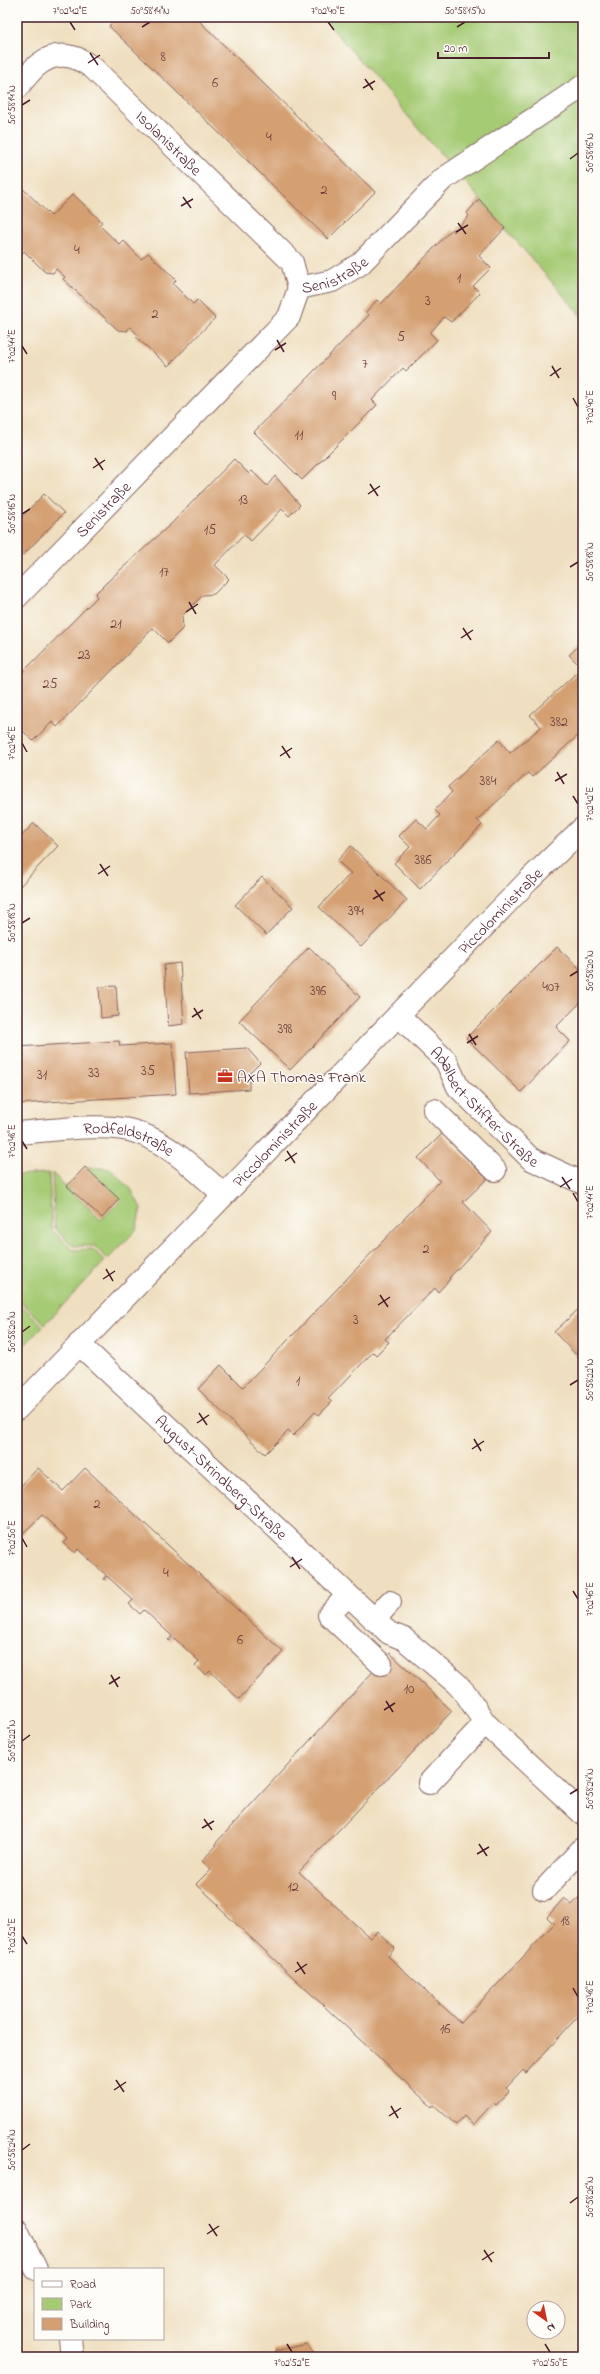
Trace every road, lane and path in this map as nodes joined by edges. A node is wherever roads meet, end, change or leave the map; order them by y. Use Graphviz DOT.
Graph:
graph roads {
  1 [pos="583,86"];
  2 [pos="17,88"];
  3 [pos="299,288"];
  4 [pos="17,597"];
  5 [pos="583,828"];
  6 [pos="398,1015"];
  7 [pos="434,1110"];
  8 [pos="489,1118"];
  9 [pos="17,1133"];
  10 [pos="466,1142"];
  11 [pos="495,1170"];
  12 [pos="583,1183"];
  13 [pos="223,1194"];
  14 [pos="79,1344"];
  15 [pos="17,1409"];
  16 [pos="348,1595"];
  17 [pos="390,1602"];
  18 [pos="381,1626"];
  19 [pos="381,1664"];
  20 [pos="485,1723"];
  21 [pos="429,1783"];
  22 [pos="583,1814"];
  23 [pos="583,1848"];
  24 [pos="544,1890"];
  25 [pos="17,2230"];
  26 [pos="36,2268"];
  27 [pos="70,2340"];
  28 [pos="72,2357"];
  1 -- 3 [label="street, Senistraße"];
  2 -- 3 [label="street, Isolanistraße"];
  3 -- 4 [label="street, Senistraße"];
  5 -- 6 [label="street, Piccoloministraße"];
  6 -- 8 [label="street, Adalbert-Stifter-Straße"];
  6 -- 13 [label="street, Piccoloministraße"];
  7 -- 10 [label="street"];
  8 -- 10 [label="street"];
  8 -- 12 [label="street, Adalbert-Stifter-Straße"];
  9 -- 13 [label="street, Rodfeldstraße"];
  10 -- 11 [label="street"];
  13 -- 14 [label="street, Piccoloministraße"];
  14 -- 15 [label="street, Piccoloministraße"];
  14 -- 16 [label="street, August-Strindberg-Straße"];
  16 -- 18 [label="street, August-Strindberg-Straße"];
  16 -- 19 [label="street"];
  17 -- 18 [label="street"];
  18 -- 20 [label="street, August-Strindberg-Straße"];
  20 -- 21 [label="street"];
  20 -- 22 [label="street, August-Strindberg-Straße"];
  23 -- 24 [label="street"];
  25 -- 26 [label="street"];
  27 -- 28 [label="street"];
}
